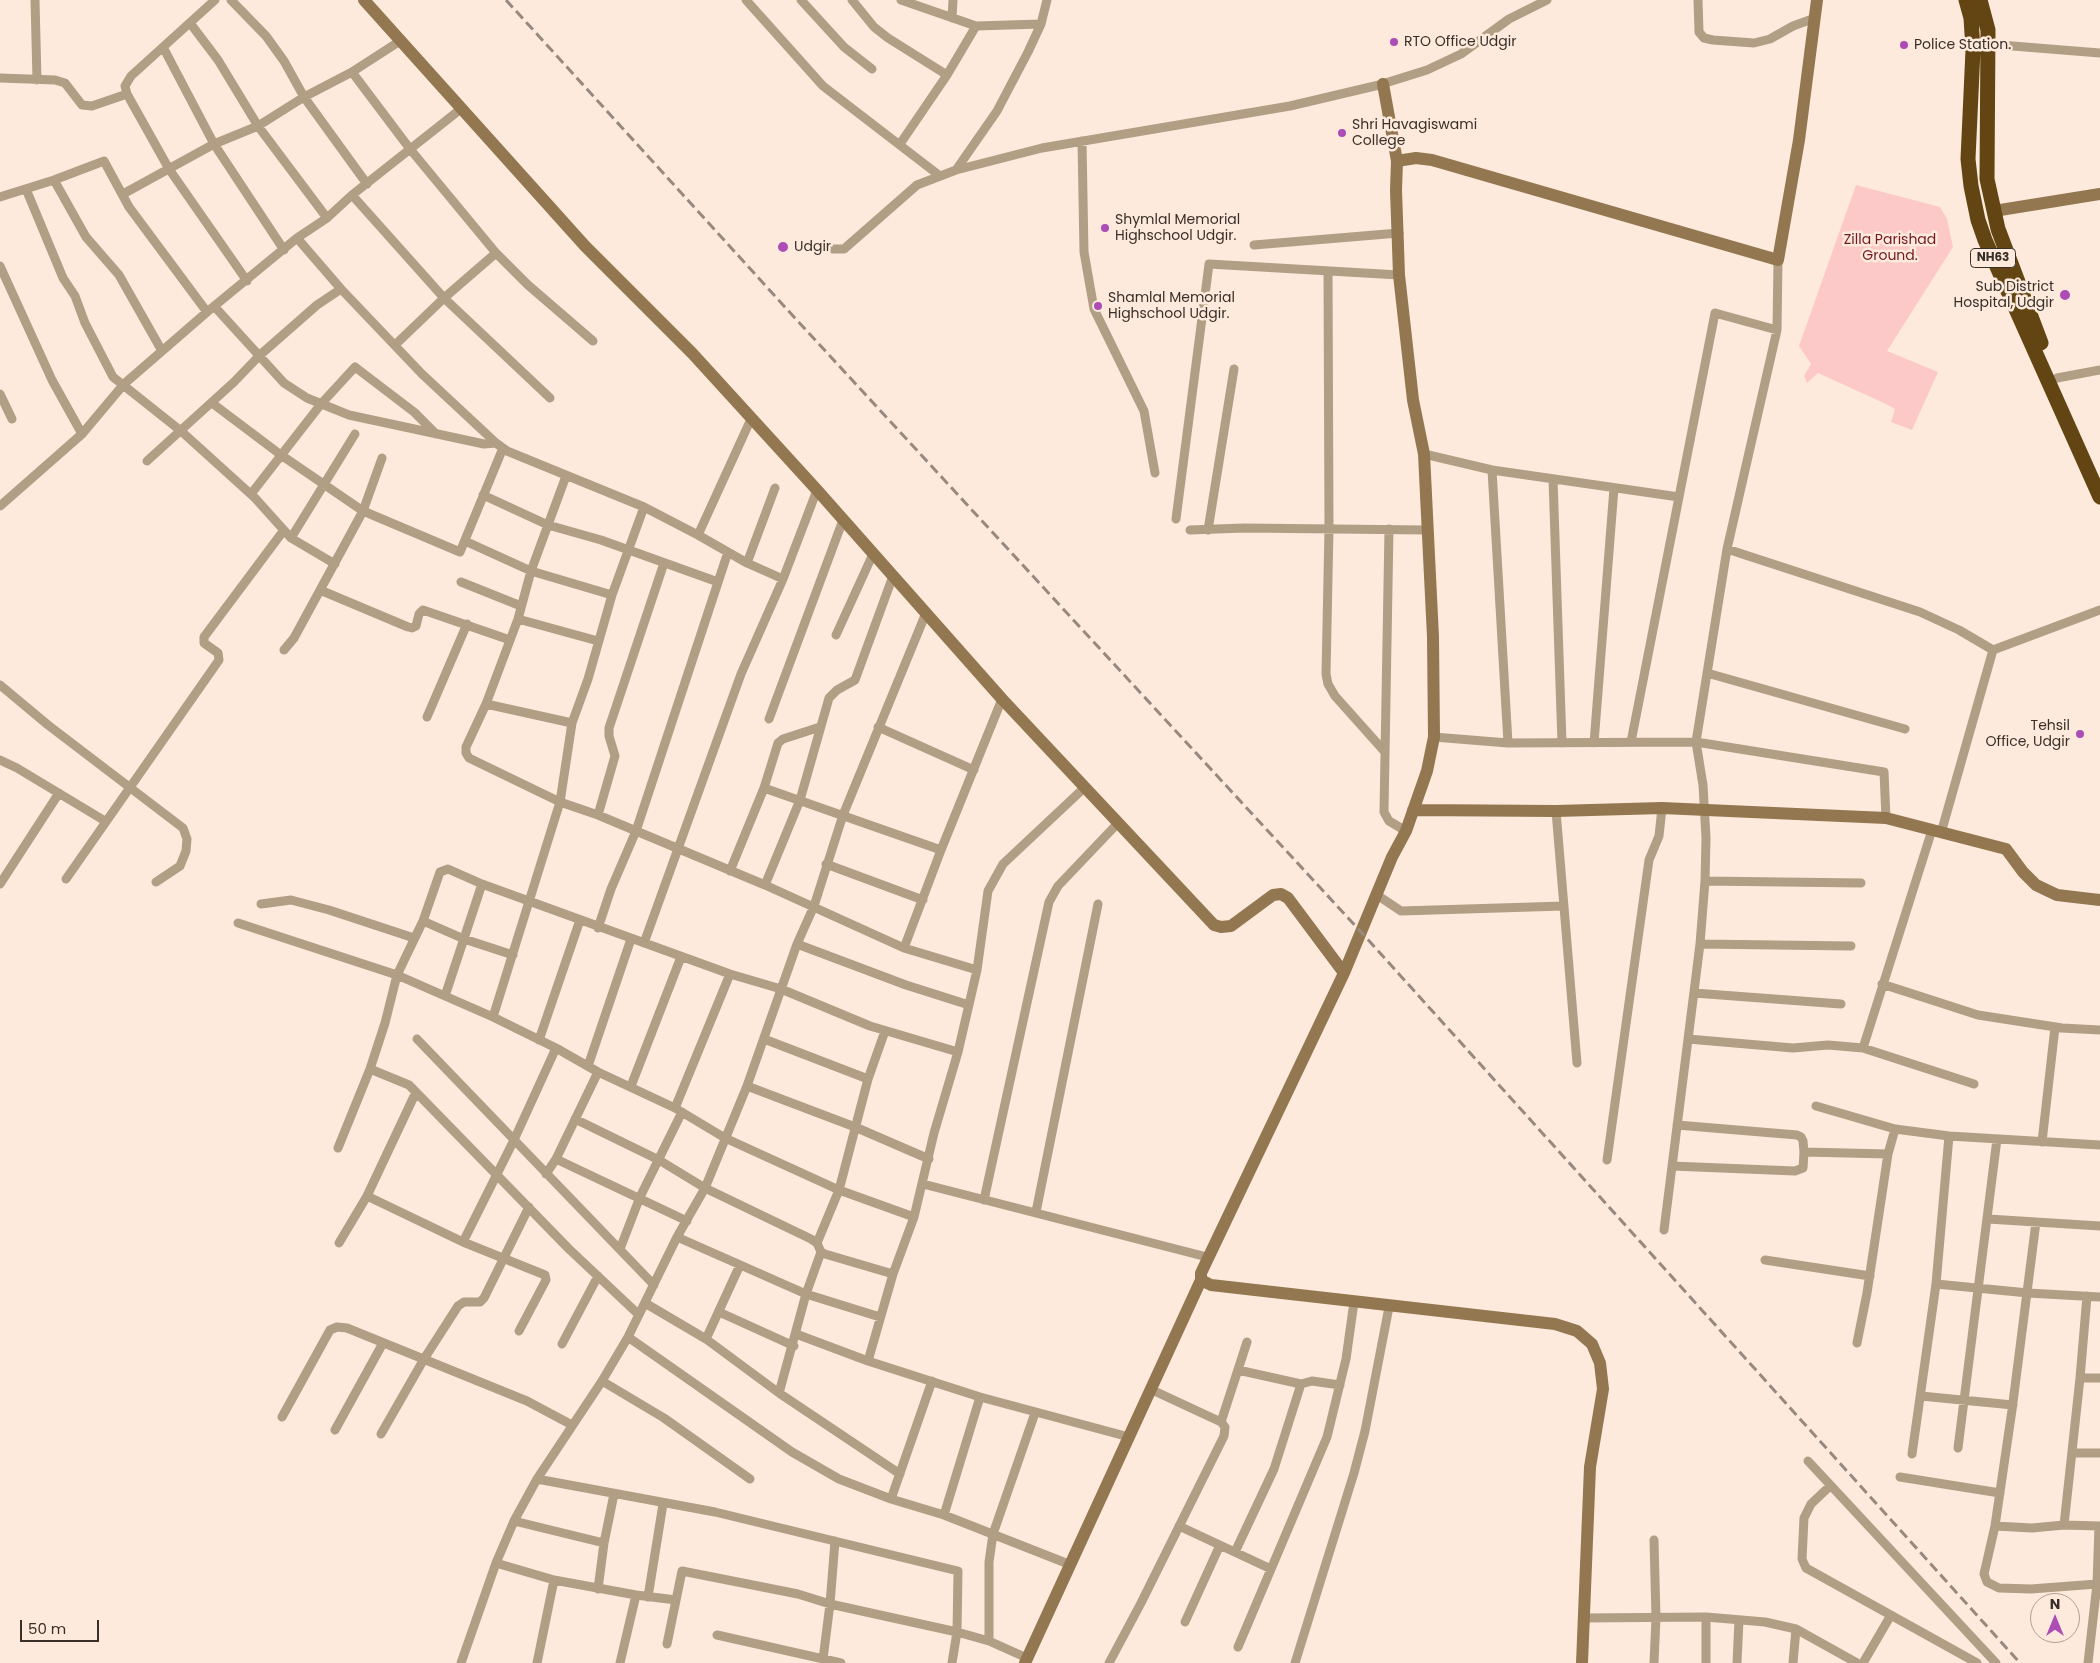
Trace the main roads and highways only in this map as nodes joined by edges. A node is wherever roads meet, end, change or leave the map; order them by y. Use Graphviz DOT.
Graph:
graph roads {
  1 [pos="1966,0"];
  2 [pos="1980,0"];
  3 [pos="2100,476"];
  4 [pos="2100,497"];
  1 -- 4 [label="highway, NH63"];
  2 -- 3 [label="highway, NH63"];
}
